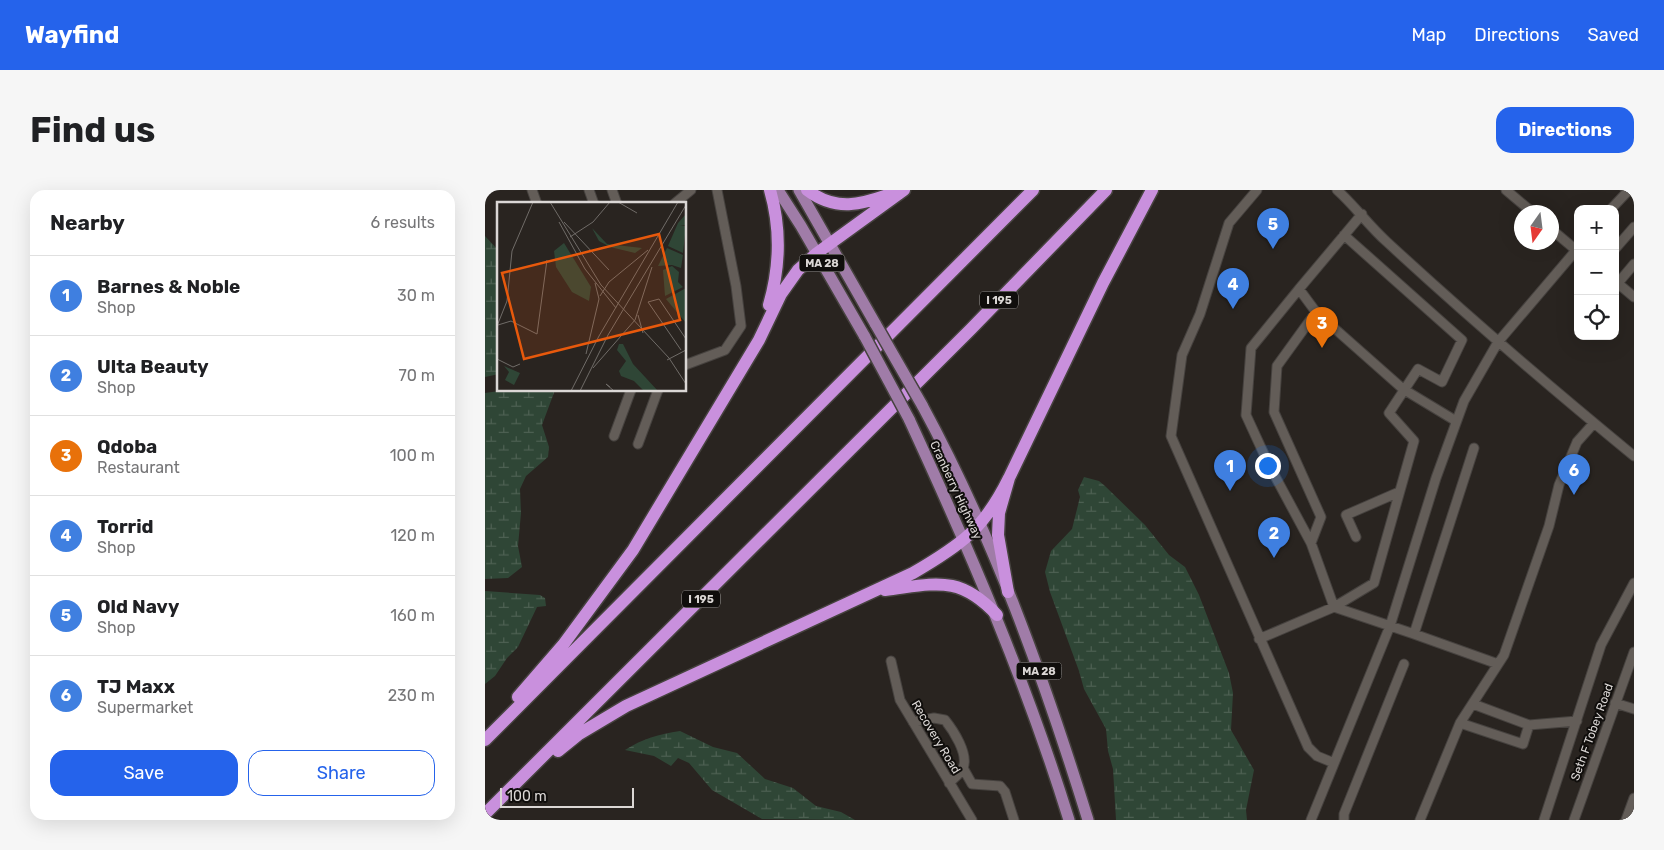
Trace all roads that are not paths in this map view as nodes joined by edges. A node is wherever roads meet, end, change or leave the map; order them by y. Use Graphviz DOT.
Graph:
graph roads {
  1 [pos="532,190"];
  2 [pos="589,190"];
  3 [pos="612,190"];
  4 [pos="691,190"];
  5 [pos="717,190"];
  6 [pos="770,190"];
  7 [pos="778,190"];
  8 [pos="799,190"];
  9 [pos="807,190"];
  10 [pos="899,190"];
  11 [pos="904,190"];
  12 [pos="1033,190"];
  13 [pos="1106,190"];
  14 [pos="1152,190"];
  15 [pos="1257,190"];
  16 [pos="1337,190"];
  17 [pos="1506,190"];
  18 [pos="1629,190"];
  19 [pos="536,202"];
  20 [pos="593,202"];
  21 [pos="616,202"];
  22 [pos="676,202"];
  23 [pos="1524,205"];
  24 [pos="1615,205"];
  25 [pos="1362,214"];
  26 [pos="1634,227"];
  27 [pos="1344,235"];
  28 [pos="1559,235"];
  29 [pos="830,244"];
  30 [pos="1619,244"];
  31 [pos="1574,247"];
  32 [pos="1576,250"];
  33 [pos="817,253"];
  34 [pos="1634,264"];
  35 [pos="1619,280"];
  36 [pos="1619,284"];
  37 [pos="1299,289"];
  38 [pos="1634,297"];
  39 [pos="1316,312"];
  40 [pos="759,340"];
  41 [pos="1498,342"];
  42 [pos="686,365"];
  43 [pos="1403,388"];
  44 [pos="631,391"];
  45 [pos="658,391"];
  46 [pos="1456,421"];
  47 [pos="1594,423"];
  48 [pos="614,436"];
  49 [pos="638,444"];
  50 [pos="1474,448"];
  51 [pos="1634,456"];
  52 [pos="1009,478"];
  53 [pos="1399,492"];
  54 [pos="981,525"];
  55 [pos="1356,537"];
  56 [pos="964,540"];
  57 [pos="1311,543"];
  58 [pos="1634,583"];
  59 [pos="875,591"];
  60 [pos="1008,592"];
  61 [pos="1334,607"];
  62 [pos="997,615"];
  63 [pos="1390,626"];
  64 [pos="1414,634"];
  65 [pos="1259,639"];
  66 [pos="1634,652"];
  67 [pos="891,661"];
  68 [pos="1632,663"];
  69 [pos="1404,664"];
  70 [pos="1498,664"];
  71 [pos="1615,703"];
  72 [pos="1473,704"];
  73 [pos="1634,709"];
  74 [pos="1577,721"];
  75 [pos="913,722"];
  76 [pos="1460,723"];
  77 [pos="1529,725"];
  78 [pos="485,735"];
  79 [pos="485,740"];
  80 [pos="1334,763"];
  81 [pos="963,768"];
  82 [pos="949,783"];
  83 [pos="511,788"];
  84 [pos="1634,798"];
  85 [pos="485,814"];
  86 [pos="972,820"];
  87 [pos="1014,820"];
  88 [pos="1069,820"];
  89 [pos="1088,820"];
  90 [pos="1311,820"];
  91 [pos="1344,820"];
  92 [pos="1420,820"];
  93 [pos="1543,820"];
  94 [pos="1574,820"];
  95 [pos="1626,820"];
  1 -- 19 [label="street"];
  2 -- 20 [label="street"];
  3 -- 21 [label="street"];
  4 -- 22 [label="street"];
  5 -- 42 [label="street"];
  6 -- 40 [label="highway"];
  7 -- 33 [label="main road, Cranberry Highway / MA 28"];
  8 -- 29 [label="main road, Cranberry Highway / MA 28"];
  9 -- 10 [label="highway"];
  11 -- 29 [label="highway"];
  12 -- 79 [label="highway"];
  13 -- 83 [label="highway, I 195"];
  14 -- 52 [label="highway"];
  15 -- 65 [label="street"];
  16 -- 25 [label="street"];
  17 -- 23 [label="street"];
  18 -- 24 [label="street"];
  25 -- 27 [label="street"];
  25 -- 41 [label="street"];
  26 -- 30 [label="street"];
  27 -- 37 [label="street"];
  27 -- 43 [label="street"];
  28 -- 31 [label="street"];
  29 -- 33 [label="highway"];
  29 -- 54 [label="main road, Cranberry Highway / MA 28, bridge"];
  32 -- 41 [label="street"];
  33 -- 40 [label="highway"];
  33 -- 56 [label="main road, Cranberry Highway / MA 28, bridge"];
  34 -- 35 [label="street"];
  36 -- 38 [label="street"];
  37 -- 39 [label="street"];
  37 -- 57 [label="street"];
  39 -- 43 [label="street"];
  39 -- 57 [label="street"];
  40 -- 78 [label="highway"];
  41 -- 46 [label="street"];
  41 -- 47 [label="street"];
  43 -- 46 [label="street"];
  43 -- 53 [label="street"];
  44 -- 48 [label="street"];
  45 -- 49 [label="street"];
  46 -- 63 [label="street"];
  47 -- 51 [label="street"];
  47 -- 70 [label="street"];
  50 -- 64 [label="street"];
  52 -- 54 [label="highway"];
  52 -- 60 [label="highway"];
  53 -- 55 [label="street"];
  53 -- 61 [label="street"];
  54 -- 56 [label="highway"];
  54 -- 60 [label="main road, Cranberry Highway / MA 28"];
  56 -- 59 [label="highway"];
  56 -- 62 [label="main road, Cranberry Highway / MA 28"];
  57 -- 61 [label="street"];
  58 -- 74 [label="street"];
  59 -- 62 [label="highway"];
  59 -- 83 [label="highway"];
  60 -- 89 [label="main road, Cranberry Highway / MA 28"];
  61 -- 63 [label="street"];
  61 -- 65 [label="street"];
  62 -- 88 [label="main road, Cranberry Highway / MA 28"];
  63 -- 64 [label="street"];
  63 -- 80 [label="street"];
  64 -- 70 [label="street"];
  65 -- 80 [label="street"];
  66 -- 68 [label="street, Seth F Tobey Road"];
  67 -- 75 [label="street, Recovery Road"];
  68 -- 71 [label="street, Seth F Tobey Road"];
  69 -- 91 [label="street"];
  70 -- 72 [label="street"];
  71 -- 73 [label="street"];
  71 -- 94 [label="street, Seth F Tobey Road"];
  72 -- 76 [label="street"];
  72 -- 77 [label="street"];
  74 -- 77 [label="street"];
  74 -- 93 [label="street"];
  75 -- 81 [label="street"];
  75 -- 82 [label="street, Recovery Road"];
  76 -- 77 [label="street"];
  76 -- 92 [label="street"];
  80 -- 90 [label="street"];
  81 -- 82 [label="street"];
  81 -- 87 [label="street"];
  82 -- 86 [label="street, Recovery Road"];
  83 -- 85 [label="highway, I 195"];
  84 -- 95 [label="street"];
}
